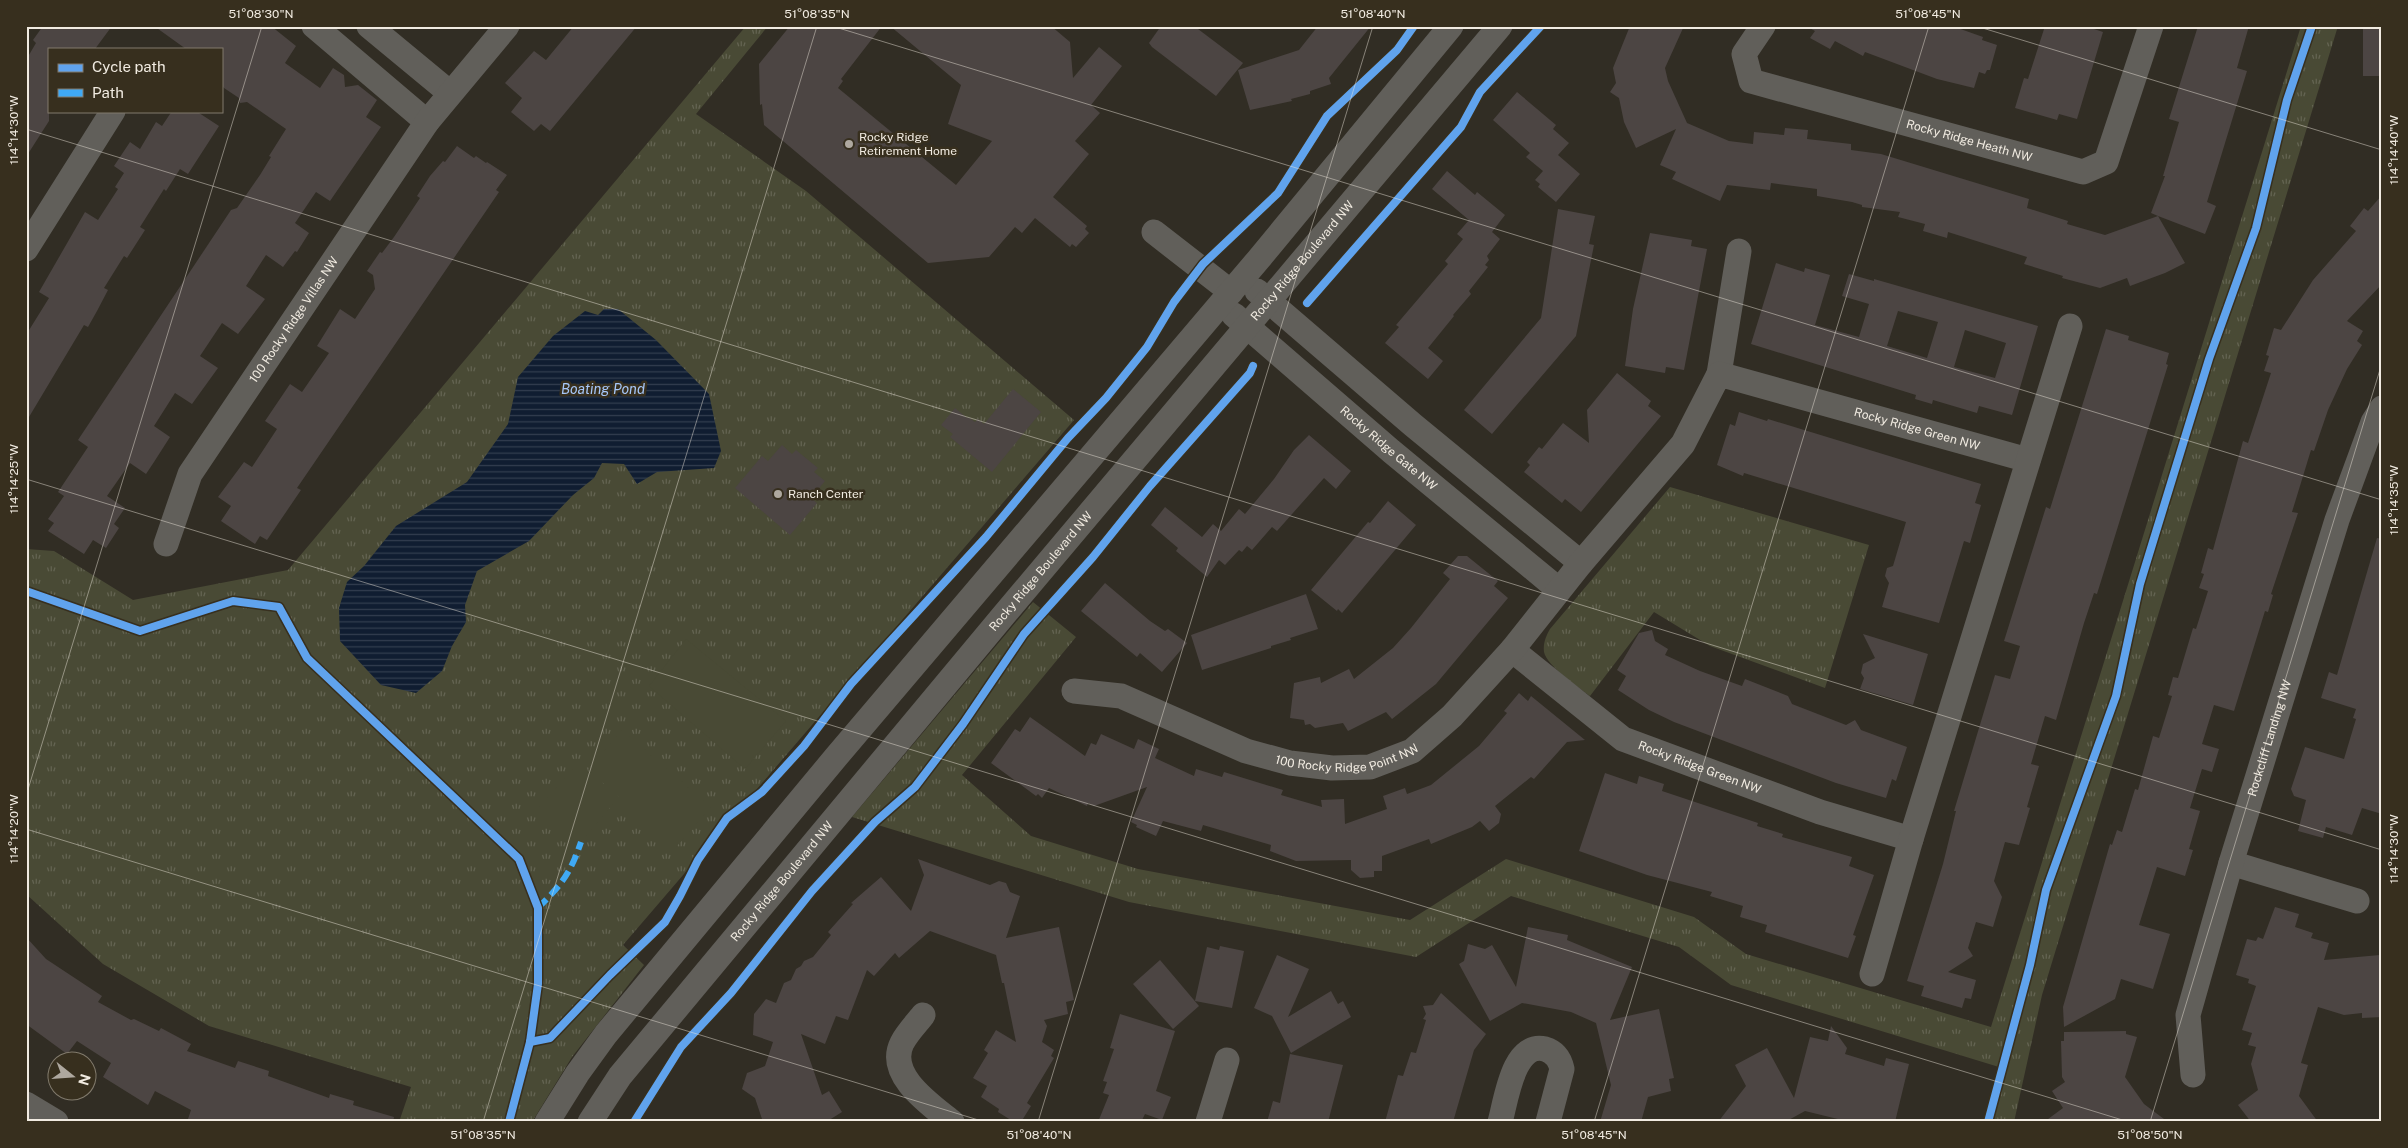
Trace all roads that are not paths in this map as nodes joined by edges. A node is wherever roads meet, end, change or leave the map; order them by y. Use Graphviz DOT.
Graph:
graph roads {
  1 [pos="314,26"];
  2 [pos="369,26"];
  3 [pos="507,26"];
  4 [pos="1450,26"];
  5 [pos="1500,26"];
  6 [pos="1763,26"];
  7 [pos="2151,26"];
  8 [pos="439,107"];
  9 [pos="112,112"];
  10 [pos="1154,232"];
  11 [pos="26,249"];
  12 [pos="1739,251"];
  13 [pos="1231,292"];
  14 [pos="1268,302"];
  15 [pos="1248,326"];
  16 [pos="2070,326"];
  17 [pos="1719,374"];
  18 [pos="2382,408"];
  19 [pos="2028,460"];
  20 [pos="166,544"];
  21 [pos="1581,562"];
  22 [pos="1558,590"];
  23 [pos="1512,650"];
  24 [pos="1074,691"];
  25 [pos="1911,839"];
  26 [pos="2231,863"];
  27 [pos="2357,901"];
  28 [pos="1872,974"];
  29 [pos="923,1015"];
  30 [pos="1227,1060"];
  31 [pos="2193,1075"];
  32 [pos="26,1104"];
  33 [pos="56,1122"];
  34 [pos="547,1122"];
  35 [pos="590,1122"];
  36 [pos="952,1122"];
  37 [pos="1208,1122"];
  38 [pos="1500,1122"];
  39 [pos="1548,1122"];
  1 -- 8 [label="street"];
  2 -- 8 [label="street"];
  3 -- 8 [label="street, 100 Rocky Ridge Villas NW"];
  4 -- 13 [label="street"];
  5 -- 14 [label="street, Rocky Ridge Boulevard NW"];
  6 -- 7 [label="street, Rocky Ridge Heath NW"];
  8 -- 20 [label="street, 100 Rocky Ridge Villas NW"];
  9 -- 11 [label="street"];
  10 -- 13 [label="street"];
  12 -- 17 [label="street"];
  13 -- 14 [label="street"];
  13 -- 15 [label="street, Rocky Ridge Gate NW"];
  13 -- 34 [label="street"];
  14 -- 15 [label="street, Rocky Ridge Boulevard NW"];
  14 -- 21 [label="street"];
  15 -- 22 [label="street, Rocky Ridge Gate NW"];
  15 -- 35 [label="street, Rocky Ridge Boulevard NW"];
  16 -- 19 [label="street"];
  17 -- 19 [label="street, Rocky Ridge Green NW"];
  17 -- 21 [label="street"];
  18 -- 26 [label="street, Rockcliff Landing NW"];
  19 -- 25 [label="street"];
  21 -- 22 [label="street"];
  22 -- 23 [label="street, 100 Rocky Ridge Point NW"];
  23 -- 24 [label="street, 100 Rocky Ridge Point NW"];
  23 -- 25 [label="street, Rocky Ridge Green NW"];
  25 -- 28 [label="street"];
  26 -- 27 [label="street"];
  26 -- 31 [label="street, Rockcliff Landing NW"];
  29 -- 36 [label="street"];
  30 -- 37 [label="street"];
  32 -- 33 [label="street"];
  38 -- 39 [label="street"];
}
